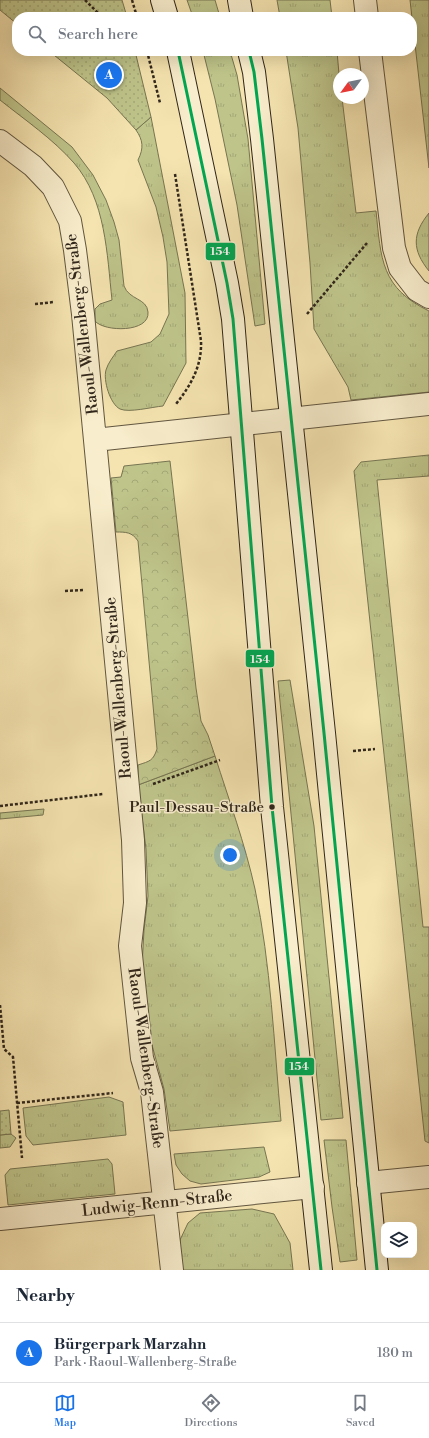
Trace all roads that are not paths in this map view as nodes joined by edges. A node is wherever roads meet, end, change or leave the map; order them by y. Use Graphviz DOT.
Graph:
graph roads {
  1 [pos="162,0"];
  2 [pos="239,0"];
  3 [pos="365,0"];
  4 [pos="166,12"];
  5 [pos="241,12"];
  6 [pos="366,12"];
  7 [pos="179,56"];
  8 [pos="250,56"];
  9 [pos="371,56"];
  10 [pos="0,141"];
  11 [pos="429,297"];
  12 [pos="429,404"];
  13 [pos="291,420"];
  14 [pos="241,424"];
  15 [pos="95,440"];
  16 [pos="429,1177"];
  17 [pos="368,1183"];
  18 [pos="313,1188"];
  19 [pos="164,1202"];
  20 [pos="0,1219"];
  21 [pos="172,1270"];
  22 [pos="321,1270"];
  23 [pos="377,1270"];
  1 -- 4 [label="main road"];
  2 -- 5 [label="main road"];
  3 -- 6 [label="main road"];
  7 -- 14 [label="main road"];
  8 -- 13 [label="main road"];
  9 -- 11 [label="main road"];
  10 -- 15 [label="main road, Raoul-Wallenberg-Straße"];
  12 -- 13 [label="main road"];
  13 -- 14 [label="main road"];
  13 -- 17 [label="main road"];
  14 -- 15 [label="main road"];
  14 -- 18 [label="main road"];
  15 -- 19 [label="main road, Raoul-Wallenberg-Straße"];
  16 -- 17 [label="main road"];
  17 -- 23 [label="main road"];
  18 -- 19 [label="main road, Ludwig-Renn-Straße"];
  18 -- 22 [label="main road"];
  19 -- 20 [label="main road, Ludwig-Renn-Straße"];
  19 -- 21 [label="main road, Raoul-Wallenberg-Straße"];
}
